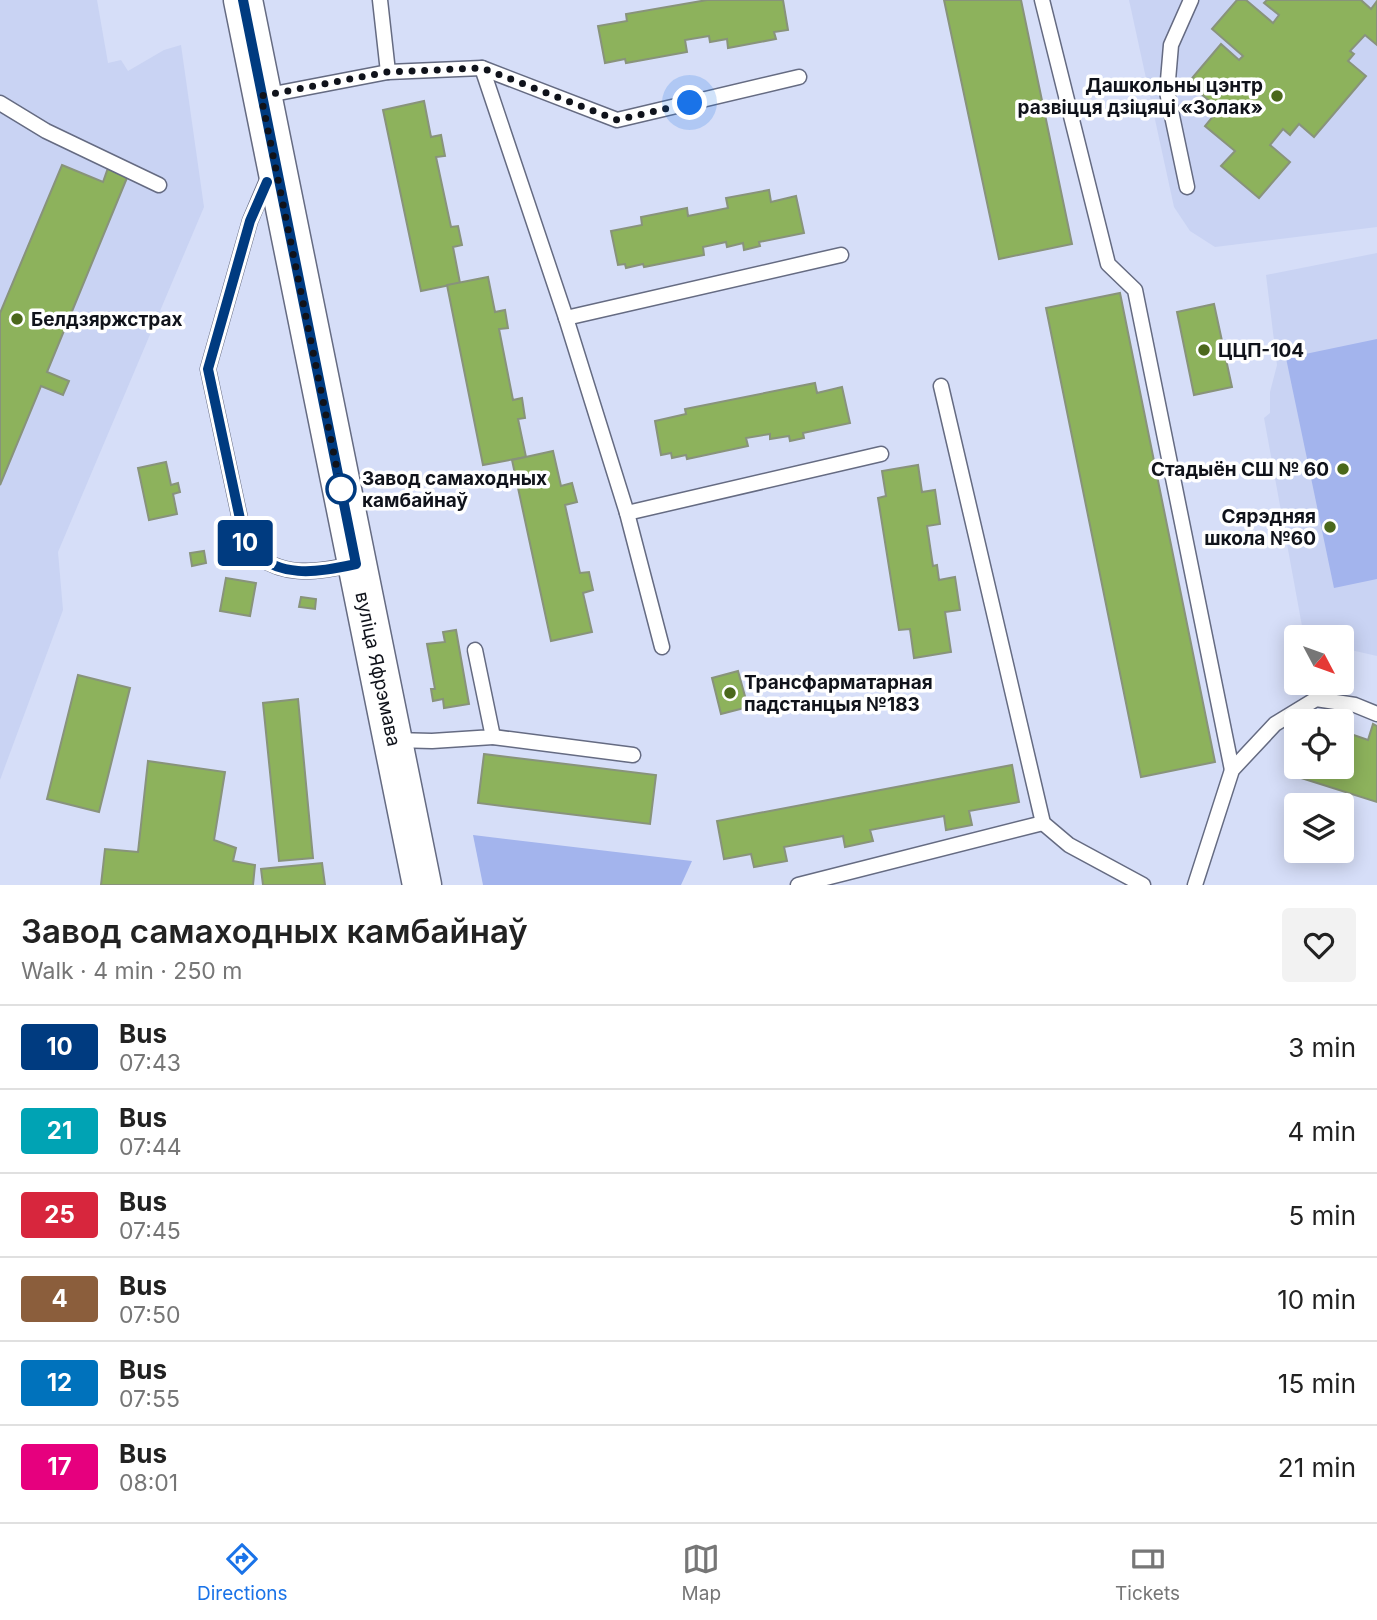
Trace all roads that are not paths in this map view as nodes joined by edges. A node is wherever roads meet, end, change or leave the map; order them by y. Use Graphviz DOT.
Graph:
graph roads {
  1 [pos="243,0"];
  2 [pos="380,0"];
  3 [pos="1042,0"];
  4 [pos="1191,0"];
  5 [pos="482,68"];
  6 [pos="387,72"];
  7 [pos="799,77"];
  8 [pos="261,96"];
  9 [pos="0,103"];
  10 [pos="275,162"];
  11 [pos="159,185"];
  12 [pos="1187,187"];
  13 [pos="841,255"];
  14 [pos="566,318"];
  15 [pos="941,386"];
  16 [pos="881,454"];
  17 [pos="627,513"];
  18 [pos="356,564"];
  19 [pos="662,648"];
  20 [pos="475,650"];
  21 [pos="1377,714"];
  22 [pos="493,737"];
  23 [pos="393,740"];
  24 [pos="633,755"];
  25 [pos="1232,770"];
  26 [pos="1043,823"];
  27 [pos="422,885"];
  28 [pos="798,885"];
  29 [pos="1143,885"];
  30 [pos="1195,885"];
  1 -- 8 [label="main road, вуліца Яфрэмава"];
  2 -- 6 [label="lane"];
  3 -- 25 [label="lane"];
  4 -- 12 [label="lane"];
  5 -- 6 [label="lane"];
  5 -- 7 [label="lane"];
  5 -- 14 [label="lane"];
  6 -- 8 [label="lane"];
  8 -- 10 [label="main road, вуліца Яфрэмава"];
  9 -- 11 [label="lane"];
  10 -- 18 [label="main road, вуліца Яфрэмава"];
  10 -- 18 [label="lane"];
  13 -- 14 [label="lane"];
  14 -- 17 [label="lane"];
  15 -- 26 [label="lane"];
  16 -- 17 [label="lane"];
  17 -- 19 [label="lane"];
  18 -- 23 [label="main road, вуліца Яфрэмава"];
  20 -- 22 [label="lane"];
  21 -- 25 [label="lane"];
  22 -- 23 [label="lane"];
  22 -- 24 [label="lane"];
  23 -- 27 [label="main road, вуліца Яфрэмава"];
  25 -- 30 [label="lane"];
  26 -- 28 [label="lane"];
  26 -- 29 [label="lane"];
}
